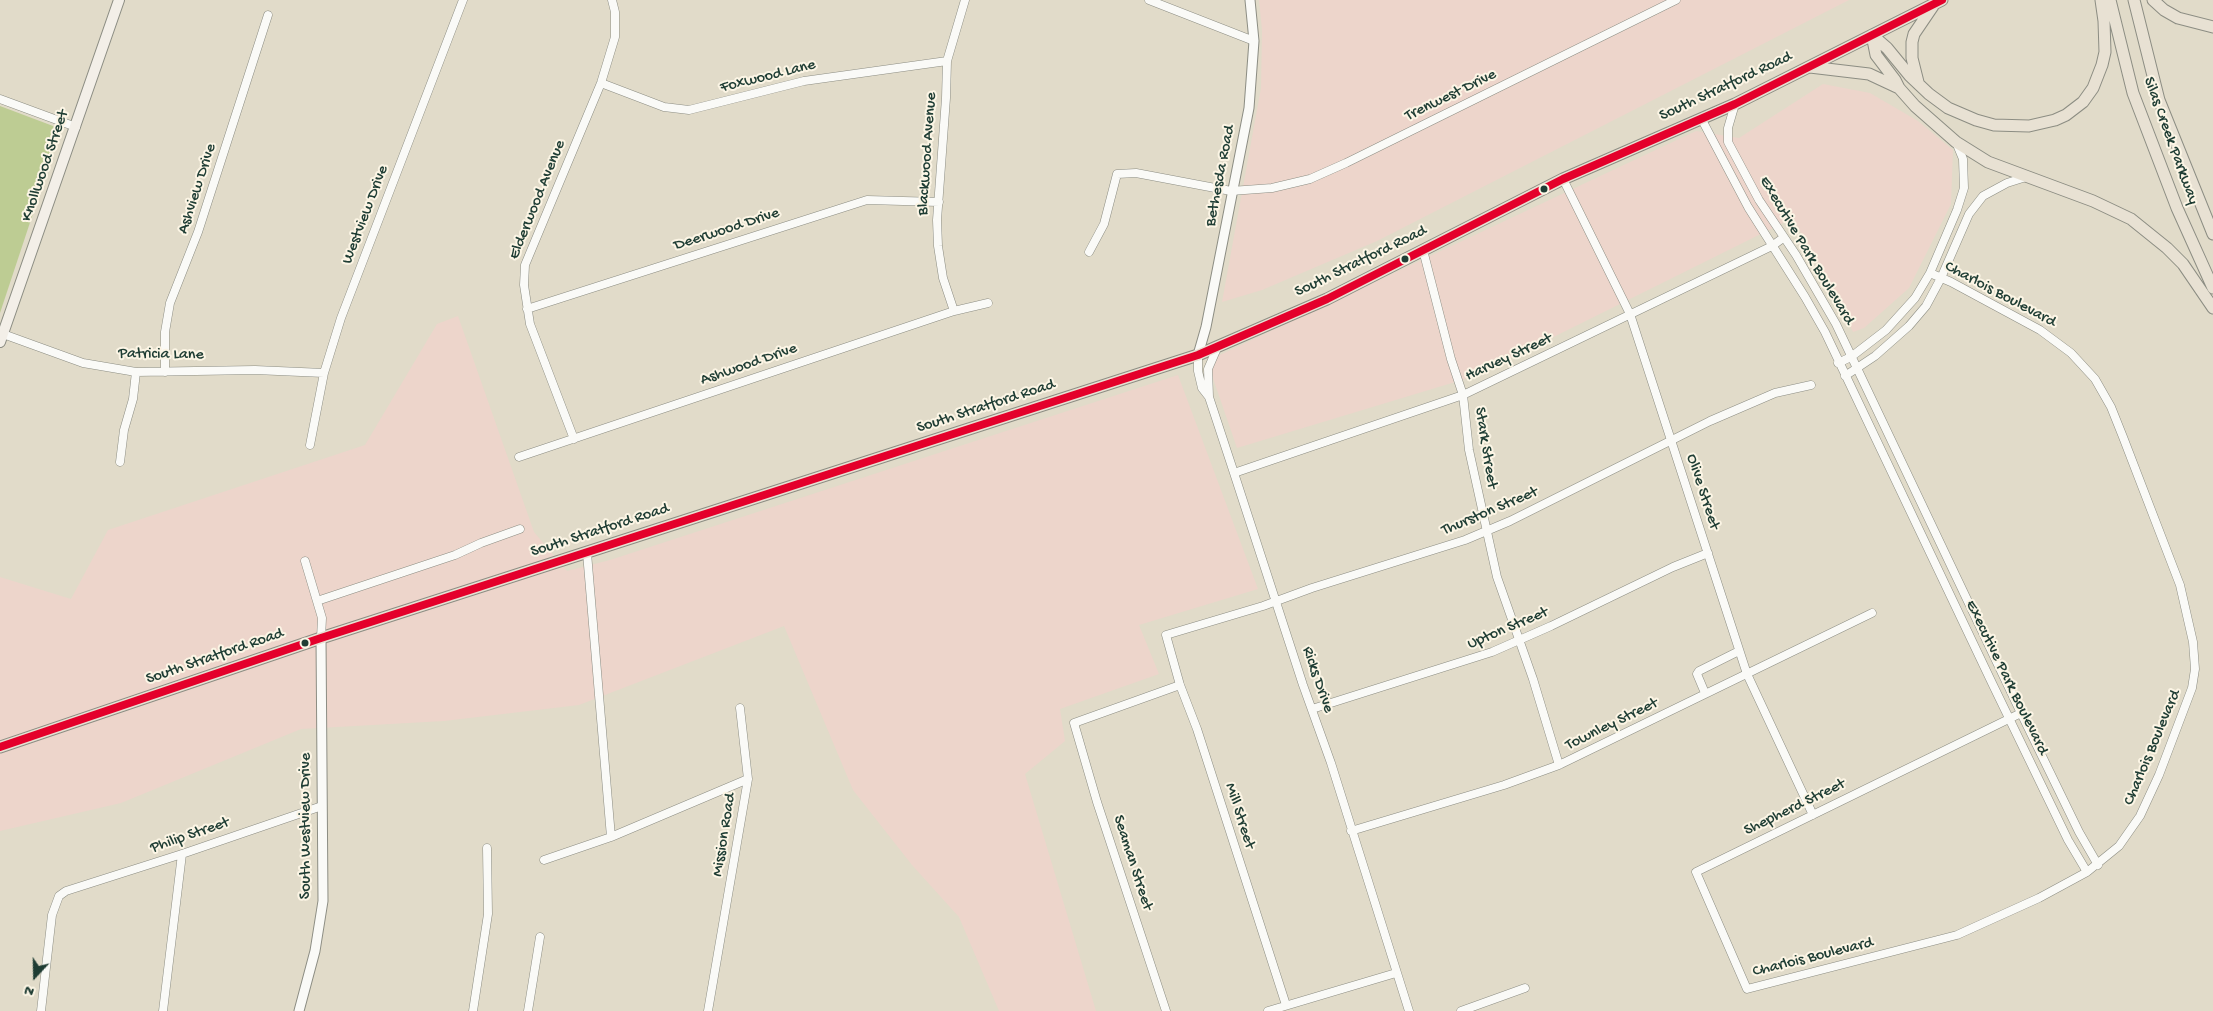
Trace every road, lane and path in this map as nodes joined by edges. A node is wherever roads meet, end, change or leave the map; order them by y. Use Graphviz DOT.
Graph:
graph roads {
  1 [pos="119,0"];
  2 [pos="463,0"];
  3 [pos="612,0"];
  4 [pos="965,0"];
  5 [pos="1149,0"];
  6 [pos="1250,0"];
  7 [pos="1676,0"];
  8 [pos="2101,0"];
  9 [pos="2110,0"];
  10 [pos="2134,0"];
  11 [pos="2152,0"];
  12 [pos="1939,2"];
  13 [pos="268,15"];
  14 [pos="2213,26"];
  15 [pos="1872,35"];
  16 [pos="1254,41"];
  17 [pos="947,62"];
  18 [pos="1810,67"];
  19 [pos="1918,82"];
  20 [pos="601,83"];
  21 [pos="1899,88"];
  22 [pos="0,99"];
  23 [pos="1734,104"];
  24 [pos="1701,118"];
  25 [pos="76,127"];
  26 [pos="1956,142"];
  27 [pos="2026,177"];
  28 [pos="1563,179"];
  29 [pos="1231,192"];
  30 [pos="939,202"];
  31 [pos="2213,234"];
  32 [pos="1783,238"];
  33 [pos="1772,246"];
  34 [pos="1423,250"];
  35 [pos="1089,252"];
  36 [pos="1930,273"];
  37 [pos="1941,278"];
  38 [pos="2213,288"];
  39 [pos="988,303"];
  40 [pos="2213,308"];
  41 [pos="527,309"];
  42 [pos="954,311"];
  43 [pos="1630,314"];
  44 [pos="1897,318"];
  45 [pos="1906,330"];
  46 [pos="1,338"];
  47 [pos="1218,346"];
  48 [pos="1198,355"];
  49 [pos="1851,357"];
  50 [pos="1838,363"];
  51 [pos="1857,369"];
  52 [pos="136,372"];
  53 [pos="166,372"];
  54 [pos="324,373"];
  55 [pos="1845,376"];
  56 [pos="1811,385"];
  57 [pos="1463,395"];
  58 [pos="1208,397"];
  59 [pos="1877,410"];
  60 [pos="1865,415"];
  61 [pos="574,439"];
  62 [pos="1671,441"];
  63 [pos="310,445"];
  64 [pos="519,457"];
  65 [pos="120,462"];
  66 [pos="1234,473"];
  67 [pos="1916,489"];
  68 [pos="1902,493"];
  69 [pos="520,529"];
  70 [pos="1485,530"];
  71 [pos="587,553"];
  72 [pos="1708,553"];
  73 [pos="305,561"];
  74 [pos="317,601"];
  75 [pos="1276,601"];
  76 [pos="1872,613"];
  77 [pos="1166,636"];
  78 [pos="321,638"];
  79 [pos="1520,641"];
  80 [pos="1739,651"];
  81 [pos="1747,674"];
  82 [pos="1180,686"];
  83 [pos="1705,693"];
  84 [pos="740,708"];
  85 [pos="1312,709"];
  86 [pos="2021,714"];
  87 [pos="2010,718"];
  88 [pos="0,747"];
  89 [pos="1559,765"];
  90 [pos="748,779"];
  91 [pos="322,806"];
  92 [pos="1813,815"];
  93 [pos="1351,832"];
  94 [pos="611,836"];
  95 [pos="487,848"];
  96 [pos="182,854"];
  97 [pos="544,860"];
  98 [pos="2098,865"];
  99 [pos="2087,872"];
  100 [pos="540,937"];
  101 [pos="1396,973"];
  102 [pos="1525,988"];
  103 [pos="1747,989"];
  104 [pos="1286,1005"];
  105 [pos="41,1011"];
  106 [pos="163,1011"];
  107 [pos="299,1011"];
  108 [pos="472,1011"];
  109 [pos="528,1011"];
  110 [pos="708,1011"];
  111 [pos="1166,1011"];
  112 [pos="1268,1011"];
  113 [pos="1409,1011"];
  114 [pos="1461,1011"];
  1 -- 25 [label="main road, Knollwood Street"];
  2 -- 54 [label="street, Westview Drive"];
  3 -- 20 [label="street, Elderwood Avenue"];
  4 -- 17 [label="street, Blackwood Avenue"];
  5 -- 16 [label="street"];
  6 -- 16 [label="street, Bethesda Road"];
  7 -- 29 [label="street, Trenwest Drive"];
  8 -- 19 [label="main road"];
  9 -- 38 [label="main road, Silas Creek Parkway"];
  10 -- 31 [label="main road, Silas Creek Parkway"];
  11 -- 14 [label="main road"];
  12 -- 15 [label="main road, South Stratford Road"];
  12 -- 19 [label="main road"];
  13 -- 53 [label="street, Ashview Drive"];
  15 -- 18 [label="main road, South Stratford Road"];
  15 -- 19 [label="main road"];
  15 -- 21 [label="main road"];
  16 -- 29 [label="street, Bethesda Road"];
  17 -- 20 [label="street, Foxwood Lane"];
  17 -- 30 [label="street, Blackwood Avenue"];
  18 -- 21 [label="main road"];
  18 -- 23 [label="main road, South Stratford Road"];
  20 -- 41 [label="street, Elderwood Avenue"];
  21 -- 26 [label="main road"];
  22 -- 25 [label="street"];
  23 -- 24 [label="main road, South Stratford Road"];
  23 -- 32 [label="street, Executive Park Boulevard"];
  24 -- 28 [label="main road, South Stratford Road"];
  24 -- 33 [label="street, Executive Park Boulevard"];
  25 -- 46 [label="main road, Knollwood Street"];
  26 -- 27 [label="main road"];
  26 -- 36 [label="street"];
  27 -- 37 [label="street"];
  27 -- 40 [label="main road"];
  28 -- 34 [label="main road, South Stratford Road"];
  28 -- 43 [label="street, Olive Street"];
  29 -- 35 [label="street, Trenwest Drive"];
  29 -- 48 [label="street, Bethesda Road"];
  30 -- 41 [label="street, Deerwood Drive"];
  30 -- 42 [label="street, Blackwood Avenue"];
  32 -- 33 [label="street, Harvey Street"];
  32 -- 49 [label="street, Executive Park Boulevard"];
  33 -- 43 [label="street, Harvey Street"];
  33 -- 50 [label="street, Executive Park Boulevard"];
  34 -- 47 [label="main road, South Stratford Road"];
  34 -- 57 [label="street, Stark Street"];
  36 -- 37 [label="street, Charlois Boulevard"];
  36 -- 44 [label="street"];
  37 -- 45 [label="street"];
  37 -- 98 [label="street, Charlois Boulevard"];
  39 -- 42 [label="street, Ashwood Drive"];
  41 -- 61 [label="street, Elderwood Avenue"];
  42 -- 61 [label="street, Ashwood Drive"];
  43 -- 57 [label="street, Harvey Street"];
  43 -- 62 [label="street, Olive Street"];
  44 -- 45 [label="street"];
  44 -- 49 [label="street"];
  45 -- 51 [label="street"];
  46 -- 52 [label="street, Patricia Lane"];
  47 -- 48 [label="main road, South Stratford Road"];
  47 -- 58 [label="street, Ricks Drive"];
  48 -- 58 [label="street, Ricks Drive"];
  48 -- 71 [label="main road, South Stratford Road"];
  49 -- 50 [label="street"];
  49 -- 51 [label="street, Executive Park Boulevard"];
  50 -- 55 [label="street, Executive Park Boulevard"];
  51 -- 55 [label="street"];
  51 -- 59 [label="street, Executive Park Boulevard"];
  52 -- 53 [label="street, Patricia Lane"];
  52 -- 65 [label="street"];
  53 -- 54 [label="street, Patricia Lane"];
  54 -- 63 [label="street, Westview Drive"];
  55 -- 60 [label="street, Executive Park Boulevard"];
  56 -- 62 [label="street, Thurston Street"];
  57 -- 66 [label="street, Harvey Street"];
  57 -- 70 [label="street, Stark Street"];
  58 -- 66 [label="street, Ricks Drive"];
  59 -- 60 [label="street"];
  59 -- 67 [label="street, Executive Park Boulevard"];
  60 -- 68 [label="street, Executive Park Boulevard"];
  61 -- 64 [label="street, Ashwood Drive"];
  62 -- 70 [label="street, Thurston Street"];
  62 -- 72 [label="street, Olive Street"];
  66 -- 75 [label="street, Ricks Drive"];
  67 -- 68 [label="street"];
  67 -- 86 [label="street, Executive Park Boulevard"];
  68 -- 87 [label="street, Executive Park Boulevard"];
  69 -- 74 [label="street"];
  70 -- 75 [label="street, Thurston Street"];
  70 -- 79 [label="street, Stark Street"];
  71 -- 78 [label="main road, South Stratford Road"];
  71 -- 94 [label="street"];
  72 -- 79 [label="street, Upton Street"];
  72 -- 80 [label="street, Olive Street"];
  73 -- 74 [label="street"];
  74 -- 78 [label="street"];
  75 -- 77 [label="street, Thurston Street"];
  75 -- 85 [label="street, Ricks Drive"];
  76 -- 81 [label="street, Townley Street"];
  77 -- 82 [label="street, Mill Street"];
  78 -- 88 [label="main road, South Stratford Road"];
  78 -- 91 [label="street, South Westview Drive"];
  79 -- 85 [label="street, Upton Street"];
  79 -- 89 [label="street, Stark Street"];
  80 -- 81 [label="street, Olive Street"];
  80 -- 83 [label="street"];
  81 -- 83 [label="street, Townley Street"];
  81 -- 92 [label="street, Olive Street"];
  82 -- 104 [label="street, Mill Street"];
  82 -- 111 [label="street, Seaman Street"];
  83 -- 89 [label="street, Townley Street"];
  84 -- 90 [label="street"];
  85 -- 93 [label="street, Ricks Drive"];
  86 -- 87 [label="street, Shepherd Street"];
  86 -- 98 [label="street, Executive Park Boulevard"];
  87 -- 92 [label="street, Shepherd Street"];
  87 -- 99 [label="street, Executive Park Boulevard"];
  89 -- 93 [label="street, Townley Street"];
  90 -- 94 [label="street, Mission Road"];
  90 -- 110 [label="street, Mission Road"];
  91 -- 96 [label="street, Philip Street"];
  91 -- 107 [label="street, South Westview Drive"];
  92 -- 103 [label="street, Shepherd Street"];
  93 -- 101 [label="street, Ricks Drive"];
  94 -- 97 [label="street, Mission Road"];
  95 -- 108 [label="street"];
  96 -- 105 [label="street, Philip Street"];
  96 -- 106 [label="street"];
  98 -- 99 [label="street, Charlois Boulevard"];
  99 -- 103 [label="street, Charlois Boulevard"];
  100 -- 109 [label="street"];
  101 -- 104 [label="street"];
  101 -- 113 [label="street, Ricks Drive"];
  102 -- 114 [label="street"];
  104 -- 112 [label="street"];
}
